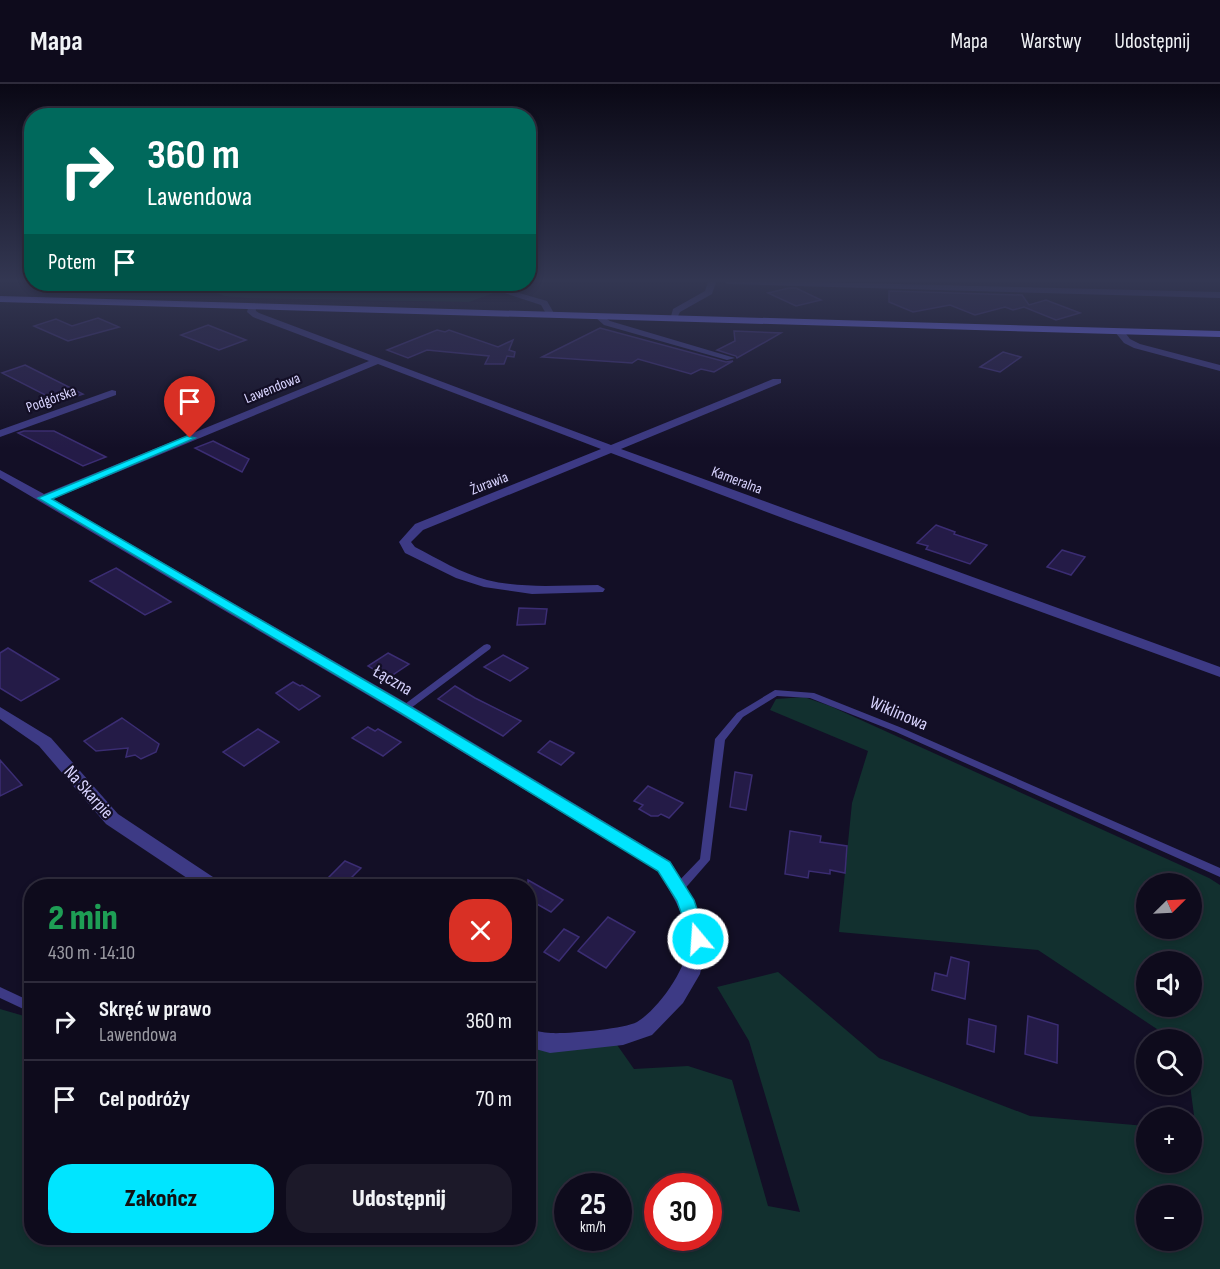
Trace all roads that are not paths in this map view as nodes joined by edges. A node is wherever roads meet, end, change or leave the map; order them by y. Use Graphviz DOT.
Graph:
graph roads {
  1 [pos="315,337"];
  2 [pos="659,337"];
  3 [pos="1125,337"];
  4 [pos="730,358"];
  5 [pos="378,361"];
  6 [pos="1220,368"];
  7 [pos="777,381"];
  8 [pos="112,393"];
  9 [pos="0,434"];
  10 [pos="612,449"];
  11 [pos="0,473"];
  12 [pos="44,498"];
  13 [pos="598,589"];
  14 [pos="487,647"];
  15 [pos="1220,672"];
  16 [pos="404,709"];
  17 [pos="0,712"];
  18 [pos="1220,873"];
  19 [pos="202,879"];
  20 [pos="678,889"];
  21 [pos="0,992"];
  22 [pos="24,1004"];
  23 [pos="536,1040"];
  1 -- 5 [label="street, Kameralna"];
  2 -- 4 [label="street"];
  3 -- 6 [label="street"];
  5 -- 10 [label="street, Kameralna"];
  5 -- 12 [label="street, Lawendowa"];
  7 -- 10 [label="street, Żurawia"];
  8 -- 9 [label="street, Podgórska"];
  10 -- 13 [label="street, Żurawia"];
  10 -- 15 [label="street, Kameralna"];
  11 -- 12 [label="street, Łączna"];
  12 -- 16 [label="street, Łączna"];
  14 -- 16 [label="lane"];
  16 -- 20 [label="street, Łączna"];
  17 -- 19 [label="street, Na Skarpie"];
  18 -- 20 [label="lane, Wiklinowa"];
  20 -- 23 [label="street, Łączna"];
  21 -- 22 [label="lane"];
}
